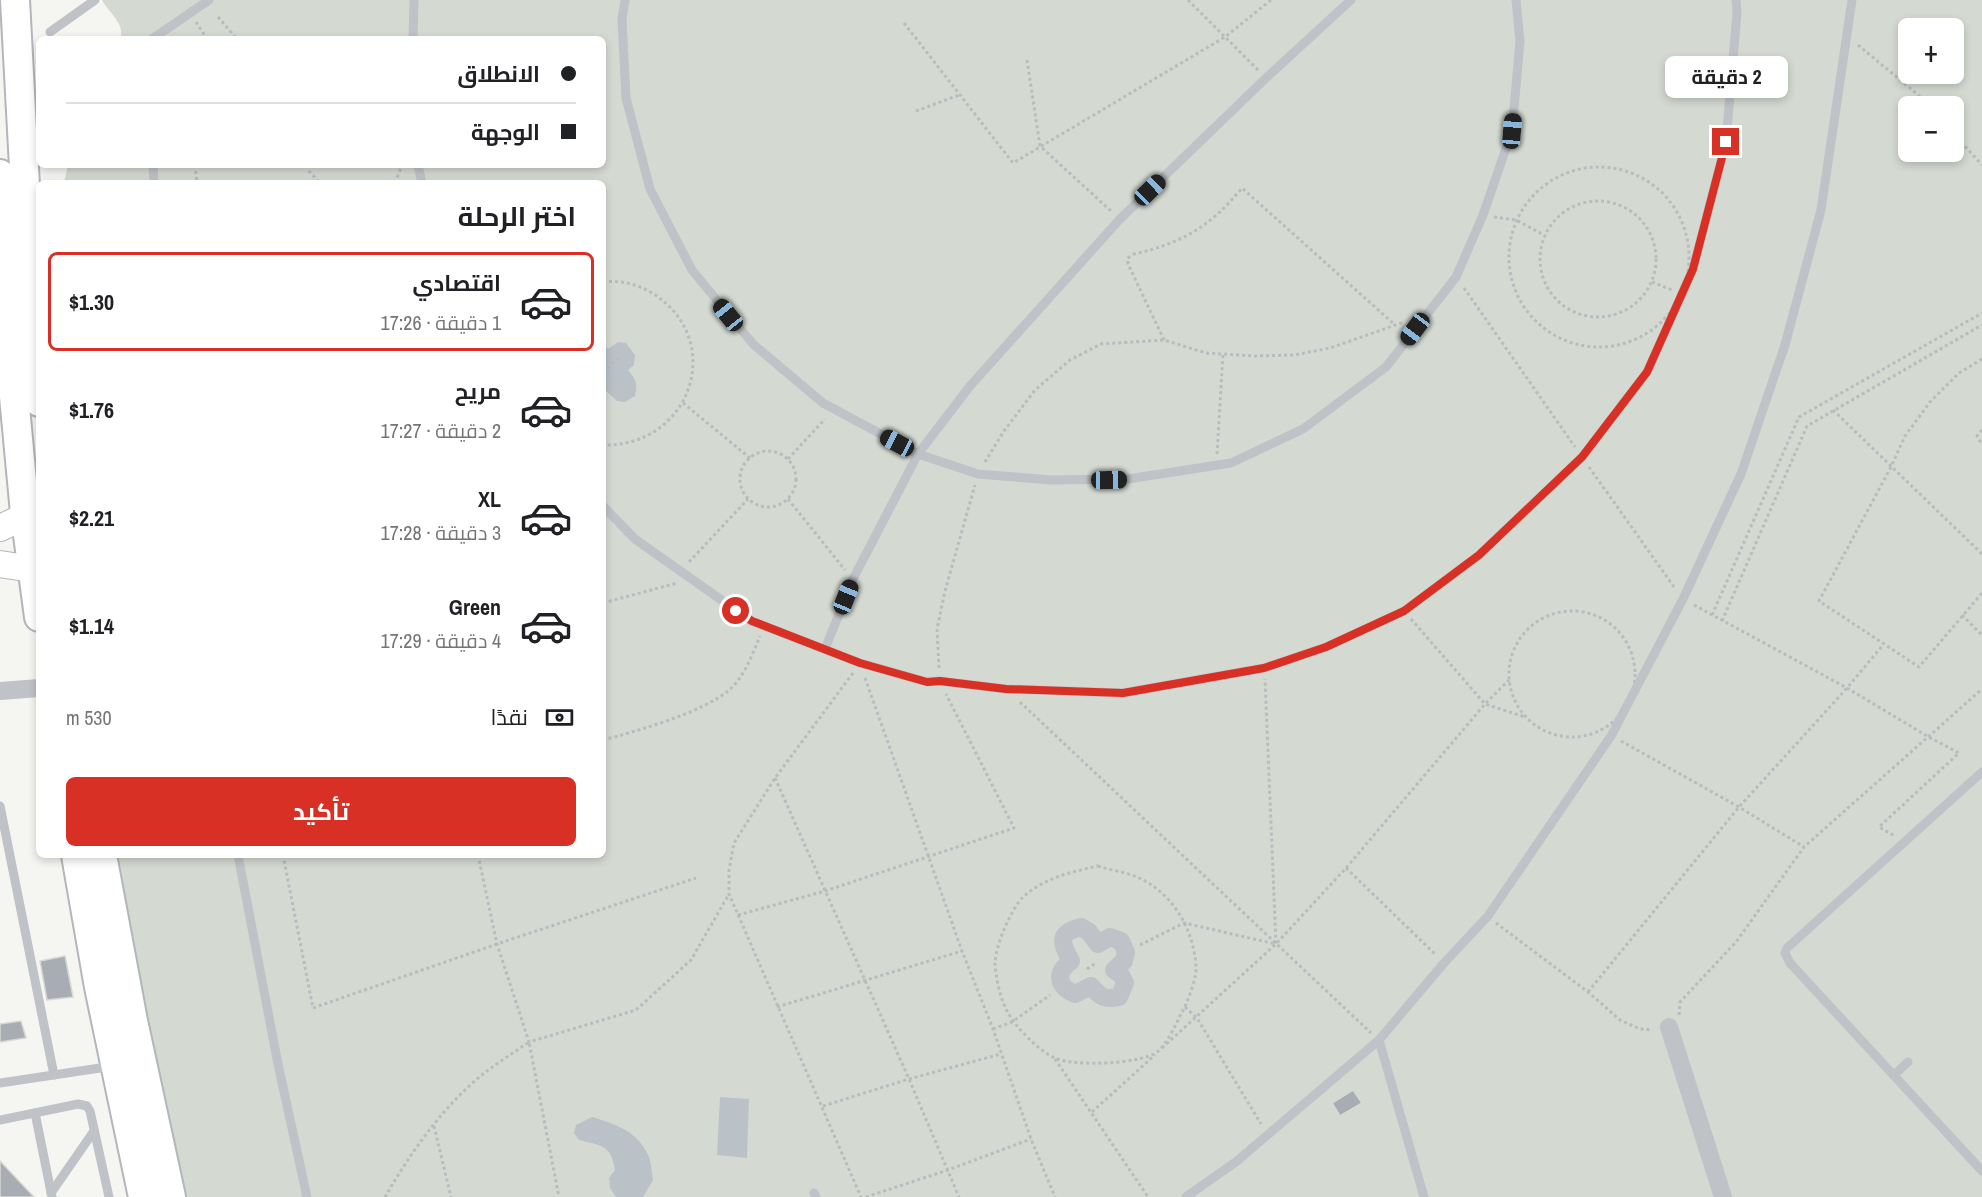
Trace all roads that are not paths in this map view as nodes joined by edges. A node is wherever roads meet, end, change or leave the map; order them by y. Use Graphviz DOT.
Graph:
graph roads {
  1 [pos="15,0"];
  2 [pos="95,0"];
  3 [pos="209,0"];
  4 [pos="414,0"];
  5 [pos="625,0"];
  6 [pos="1351,0"];
  7 [pos="1516,0"];
  8 [pos="1736,0"];
  9 [pos="1852,0"];
  10 [pos="50,32"];
  11 [pos="156,36"];
  12 [pos="413,36"];
  13 [pos="0,174"];
  14 [pos="36,379"];
  15 [pos="918,454"];
  16 [pos="606,509"];
  17 [pos="25,513"];
  18 [pos="0,528"];
  19 [pos="0,564"];
  20 [pos="33,569"];
  21 [pos="36,593"];
  22 [pos="825,649"];
  23 [pos="36,687"];
  24 [pos="0,691"];
  25 [pos="1982,772"];
  26 [pos="0,806"];
  27 [pos="77,858"];
  28 [pos="103,858"];
  29 [pos="238,858"];
  30 [pos="1062,986"];
  31 [pos="1669,1027"];
  32 [pos="1379,1040"];
  33 [pos="1908,1062"];
  34 [pos="100,1068"];
  35 [pos="54,1075"];
  36 [pos="1894,1075"];
  37 [pos="0,1083"];
  38 [pos="35,1113"];
  39 [pos="0,1120"];
  40 [pos="94,1131"];
  41 [pos="1982,1171"];
  42 [pos="52,1195"];
  43 [pos="109,1197"];
  44 [pos="143,1197"];
  45 [pos="171,1197"];
  46 [pos="307,1197"];
  47 [pos="1186,1197"];
  48 [pos="1424,1197"];
  49 [pos="1723,1197"];
  1 -- 14 [label="main road"];
  2 -- 10 [label="lane"];
  3 -- 11 [label="lane"];
  4 -- 12 [label="lane"];
  5 -- 15 [label="lane"];
  6 -- 15 [label="lane"];
  7 -- 15 [label="lane"];
  8 -- 22 [label="lane"];
  9 -- 32 [label="lane"];
  13 -- 17 [label="main road"];
  15 -- 22 [label="lane"];
  16 -- 22 [label="lane"];
  17 -- 18 [label="street"];
  17 -- 20 [label="main road"];
  19 -- 20 [label="street"];
  20 -- 21 [label="main road"];
  23 -- 24 [label="street"];
  25 -- 36 [label="lane"];
  26 -- 35 [label="lane"];
  27 -- 44 [label="main road"];
  28 -- 45 [label="main road"];
  29 -- 46 [label="lane"];
  30 -- 30 [label="street"];
  31 -- 49 [label="street"];
  32 -- 47 [label="lane"];
  32 -- 48 [label="lane"];
  33 -- 36 [label="lane"];
  34 -- 35 [label="lane"];
  35 -- 37 [label="lane"];
  36 -- 41 [label="lane"];
  38 -- 39 [label="lane"];
  38 -- 40 [label="lane"];
  38 -- 42 [label="lane"];
  40 -- 42 [label="lane"];
  40 -- 43 [label="lane"];
}
